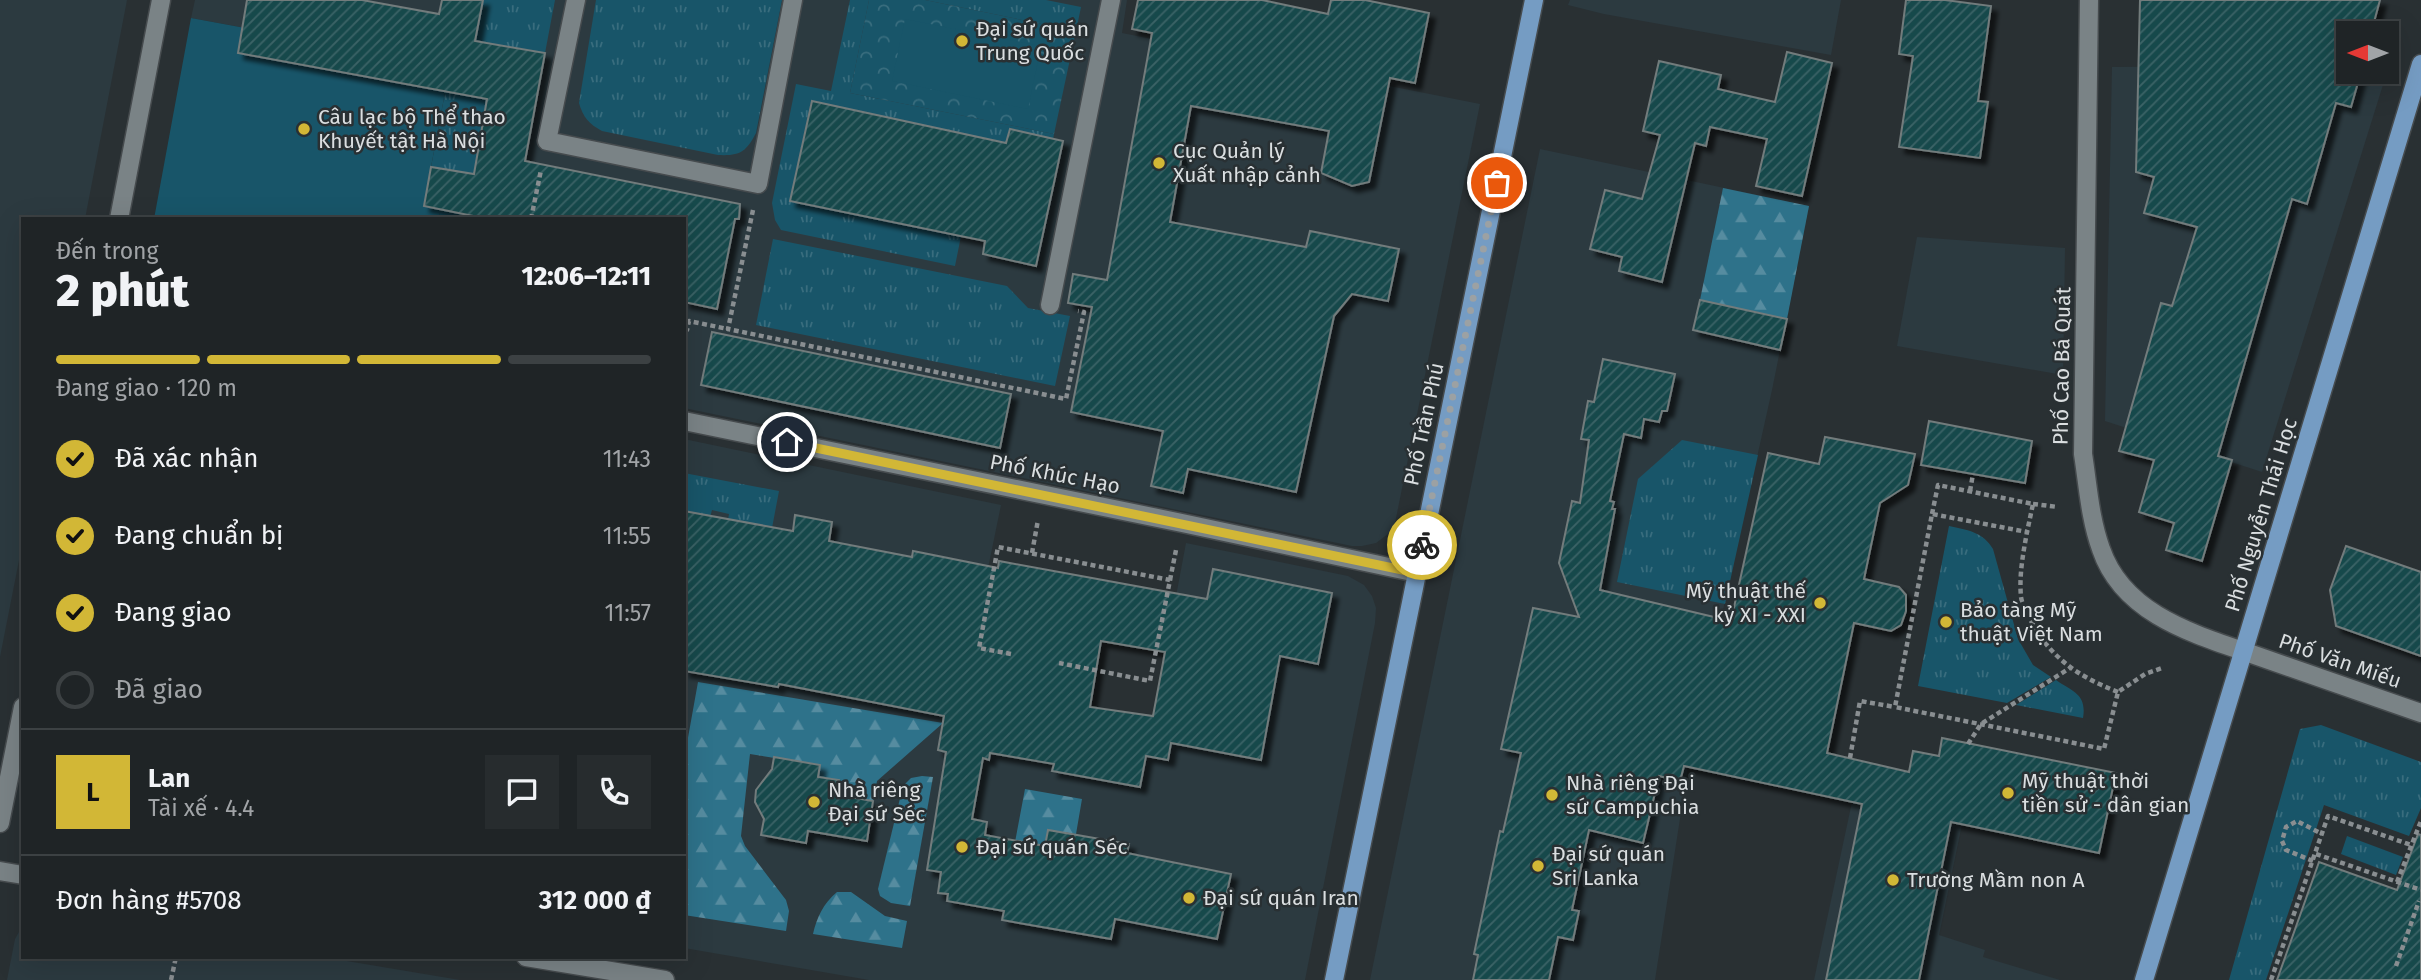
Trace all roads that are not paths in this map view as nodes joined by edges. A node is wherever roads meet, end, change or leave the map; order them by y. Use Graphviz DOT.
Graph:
graph roads {
  1 [pos="576,0"];
  2 [pos="793,0"];
  3 [pos="1111,0"];
  4 [pos="1534,0"];
  5 [pos="2089,0"];
  6 [pos="160,2"];
  7 [pos="2421,64"];
  8 [pos="119,217"];
  9 [pos="1050,305"];
  10 [pos="686,421"];
  11 [pos="1417,573"];
  12 [pos="2243,651"];
  13 [pos="2421,713"];
  14 [pos="21,717"];
  15 [pos="0,823"];
  16 [pos="0,871"];
  17 [pos="21,875"];
  18 [pos="533,959"];
  19 [pos="586,974"];
  20 [pos="665,980"];
  21 [pos="1334,980"];
  22 [pos="2144,980"];
  1 -- 2 [label="street"];
  3 -- 9 [label="street"];
  4 -- 11 [label="main road, Phố Trần Phú"];
  5 -- 12 [label="street, Phố Cao Bá Quát"];
  6 -- 8 [label="street"];
  7 -- 12 [label="main road, Phố Nguyễn Thái Học"];
  10 -- 11 [label="street, Phố Khúc Hạo"];
  11 -- 21 [label="main road, Phố Trần Phú"];
  12 -- 13 [label="street, Phố Văn Miếu"];
  12 -- 22 [label="main road, Phố Nguyễn Thái Học"];
  14 -- 15 [label="street"];
  16 -- 17 [label="street"];
  18 -- 19 [label="street"];
  19 -- 20 [label="street"];
}
